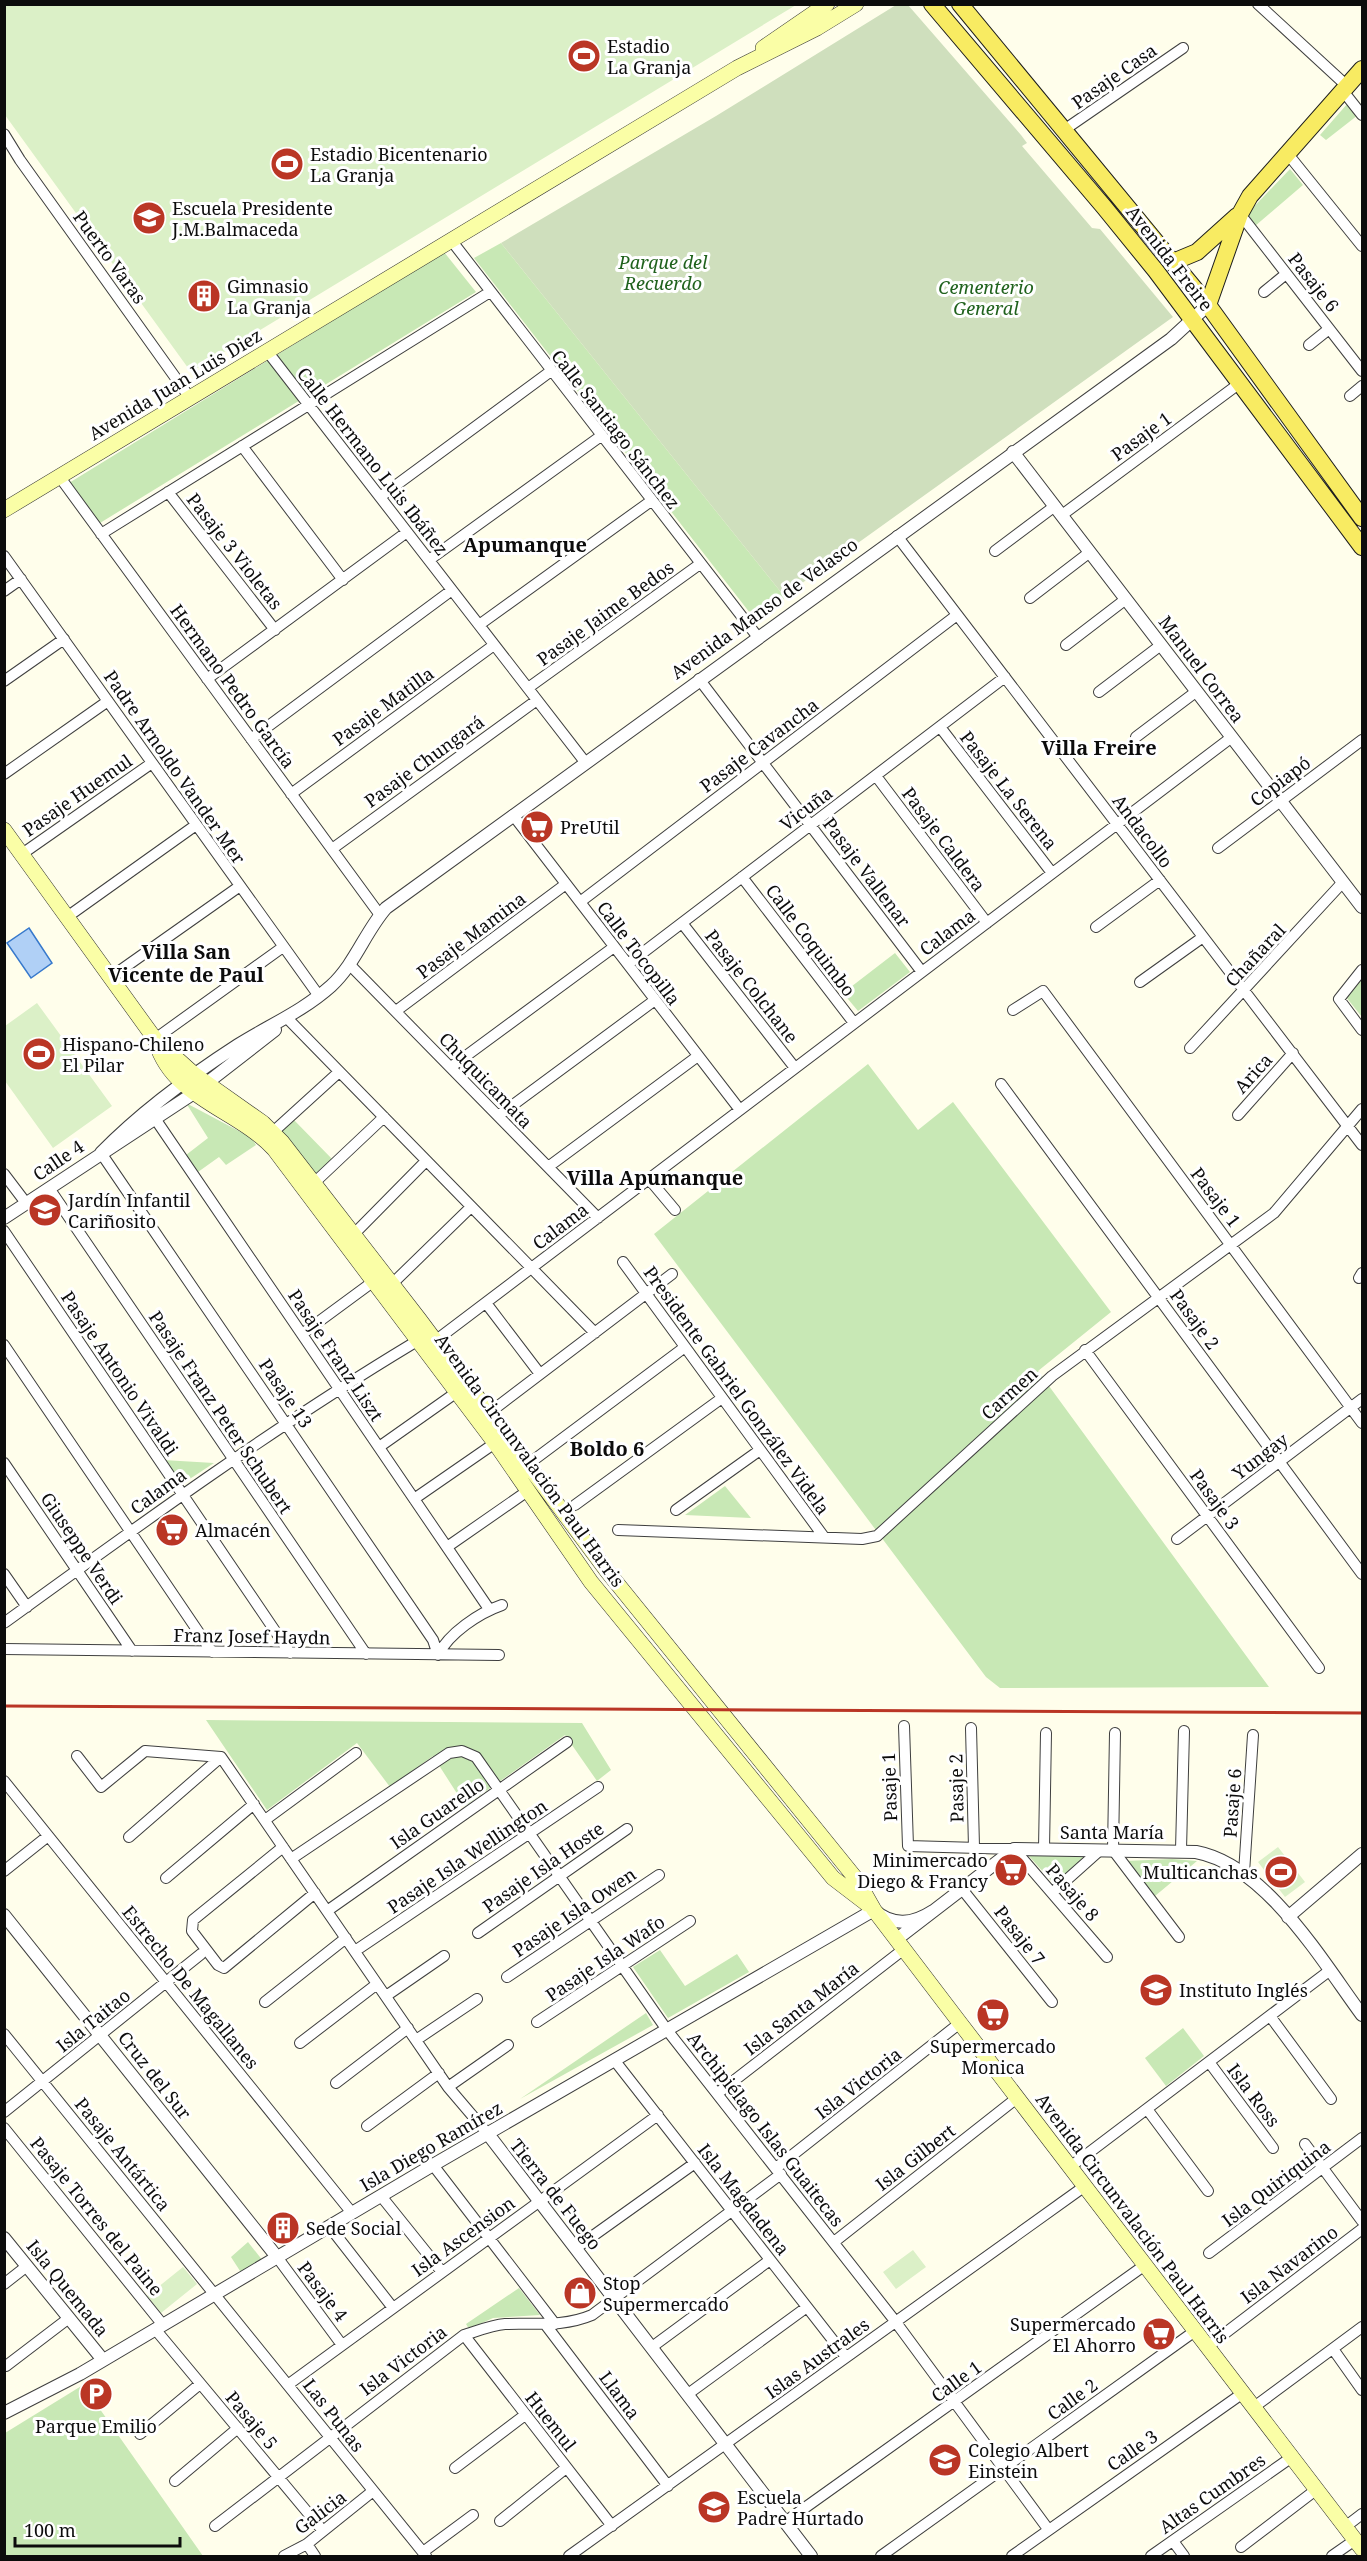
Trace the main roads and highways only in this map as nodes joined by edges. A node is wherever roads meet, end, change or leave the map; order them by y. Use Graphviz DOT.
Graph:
graph roads {
  1 [pos="827,4"];
  2 [pos="856,4"];
  3 [pos="932,4"];
  4 [pos="960,4"];
  5 [pos="737,68"];
  6 [pos="1362,69"];
  7 [pos="1240,214"];
  8 [pos="1173,262"];
  9 [pos="1208,305"];
  10 [pos="4,510"];
  11 [pos="1362,518"];
  12 [pos="1362,547"];
  13 [pos="4,830"];
  14 [pos="195,1084"];
  15 [pos="874,1910"];
  16 [pos="1359,2544"];
  1 -- 5 [label="main road, Avenida Juan Luis Diez"];
  2 -- 5 [label="main road, Avenida Juan Luis Diez"];
  3 -- 12 [label="main road, Avenida Freire"];
  4 -- 8 [label="main road, Avenida Freire"];
  5 -- 10 [label="main road, Avenida Juan Luis Diez"];
  6 -- 7 [label="main road, Avenida Manso de Velasco"];
  7 -- 8 [label="main road, Avenida Manso de Velasco"];
  7 -- 9 [label="main road, Avenida Manso de Velasco"];
  8 -- 9 [label="main road, Avenida Freire"];
  9 -- 11 [label="main road, Avenida Freire"];
  13 -- 14 [label="main road, Avenida Circunvalación Paul Harris"];
  14 -- 15 [label="main road, Avenida Circunvalación Paul Harris"];
  14 -- 15 [label="main road, Avenida Circunvalación Paul Harris"];
  15 -- 16 [label="main road, Avenida Circunvalación Paul Harris"];
}
